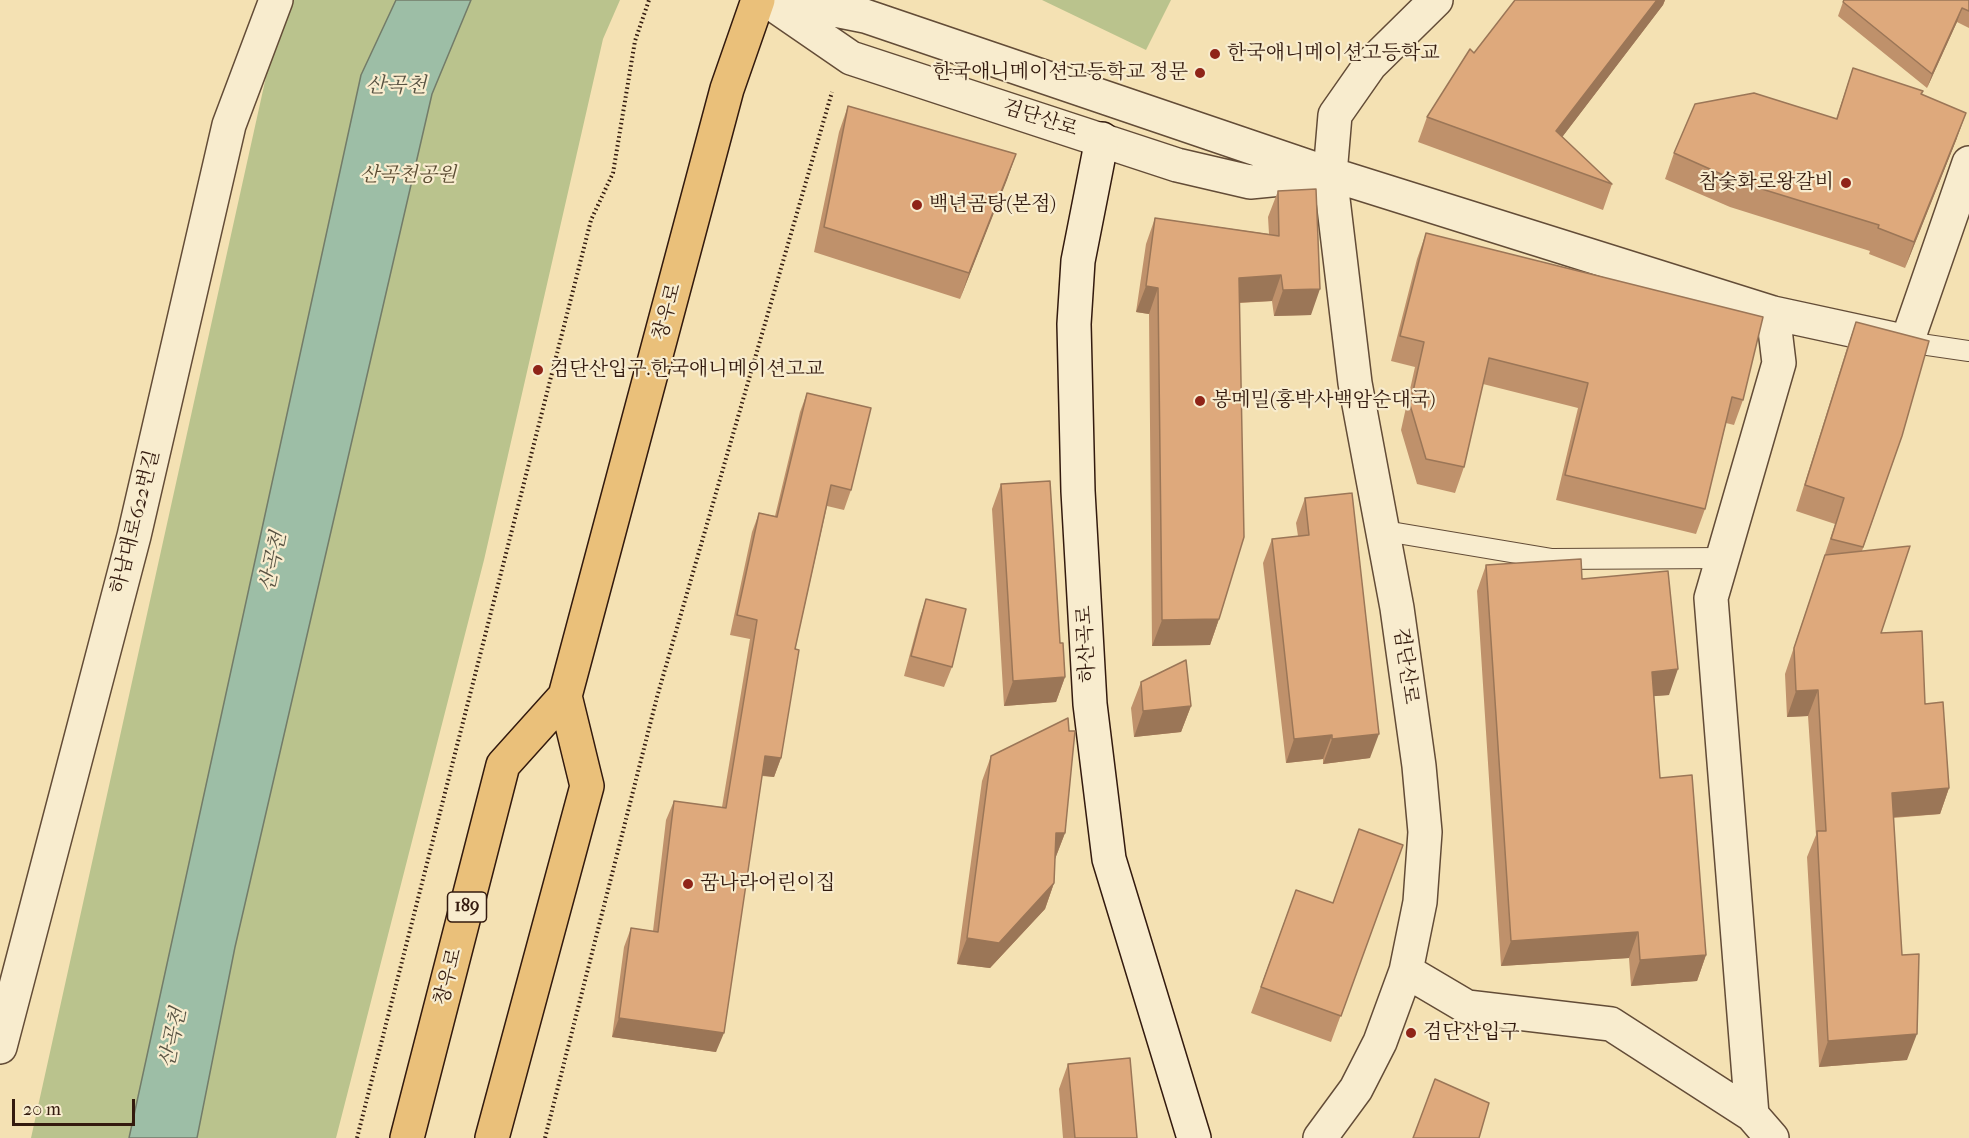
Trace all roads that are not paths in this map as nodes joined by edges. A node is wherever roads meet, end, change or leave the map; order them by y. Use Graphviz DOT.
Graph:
graph roads {
  1 [pos="276,0"];
  2 [pos="758,0"];
  3 [pos="767,0"];
  4 [pos="785,0"];
  5 [pos="1436,0"];
  6 [pos="1102,139"];
  7 [pos="1969,163"];
  8 [pos="1330,174"];
  9 [pos="1773,313"];
  10 [pos="1908,342"];
  11 [pos="1969,351"];
  12 [pos="1384,531"];
  13 [pos="1723,558"];
  14 [pos="565,696"];
  15 [pos="1406,970"];
  16 [pos="0,1047"];
  17 [pos="1762,1127"];
  18 [pos="407,1138"];
  19 [pos="492,1138"];
  20 [pos="1194,1138"];
  21 [pos="1320,1138"];
  1 -- 16 [label="street, 하남대로622번길"];
  2 -- 14 [label="main road, 창우로 / 189"];
  3 -- 6 [label="street, 검단산로"];
  4 -- 8 [label="street, 검단산로"];
  5 -- 8 [label="street, 검단산로"];
  6 -- 8 [label="street, 검단산로"];
  6 -- 20 [label="street, 하산곡로"];
  7 -- 10 [label="street"];
  8 -- 9 [label="street"];
  8 -- 12 [label="street, 검단산로"];
  9 -- 10 [label="street"];
  9 -- 13 [label="street"];
  10 -- 11 [label="lane"];
  12 -- 13 [label="lane"];
  12 -- 15 [label="street, 검단산로"];
  13 -- 17 [label="street"];
  14 -- 18 [label="main road, 창우로 / 189"];
  14 -- 19 [label="main road, 창우로 / 189"];
  15 -- 17 [label="street"];
  15 -- 21 [label="street, 검단산로"];
}
